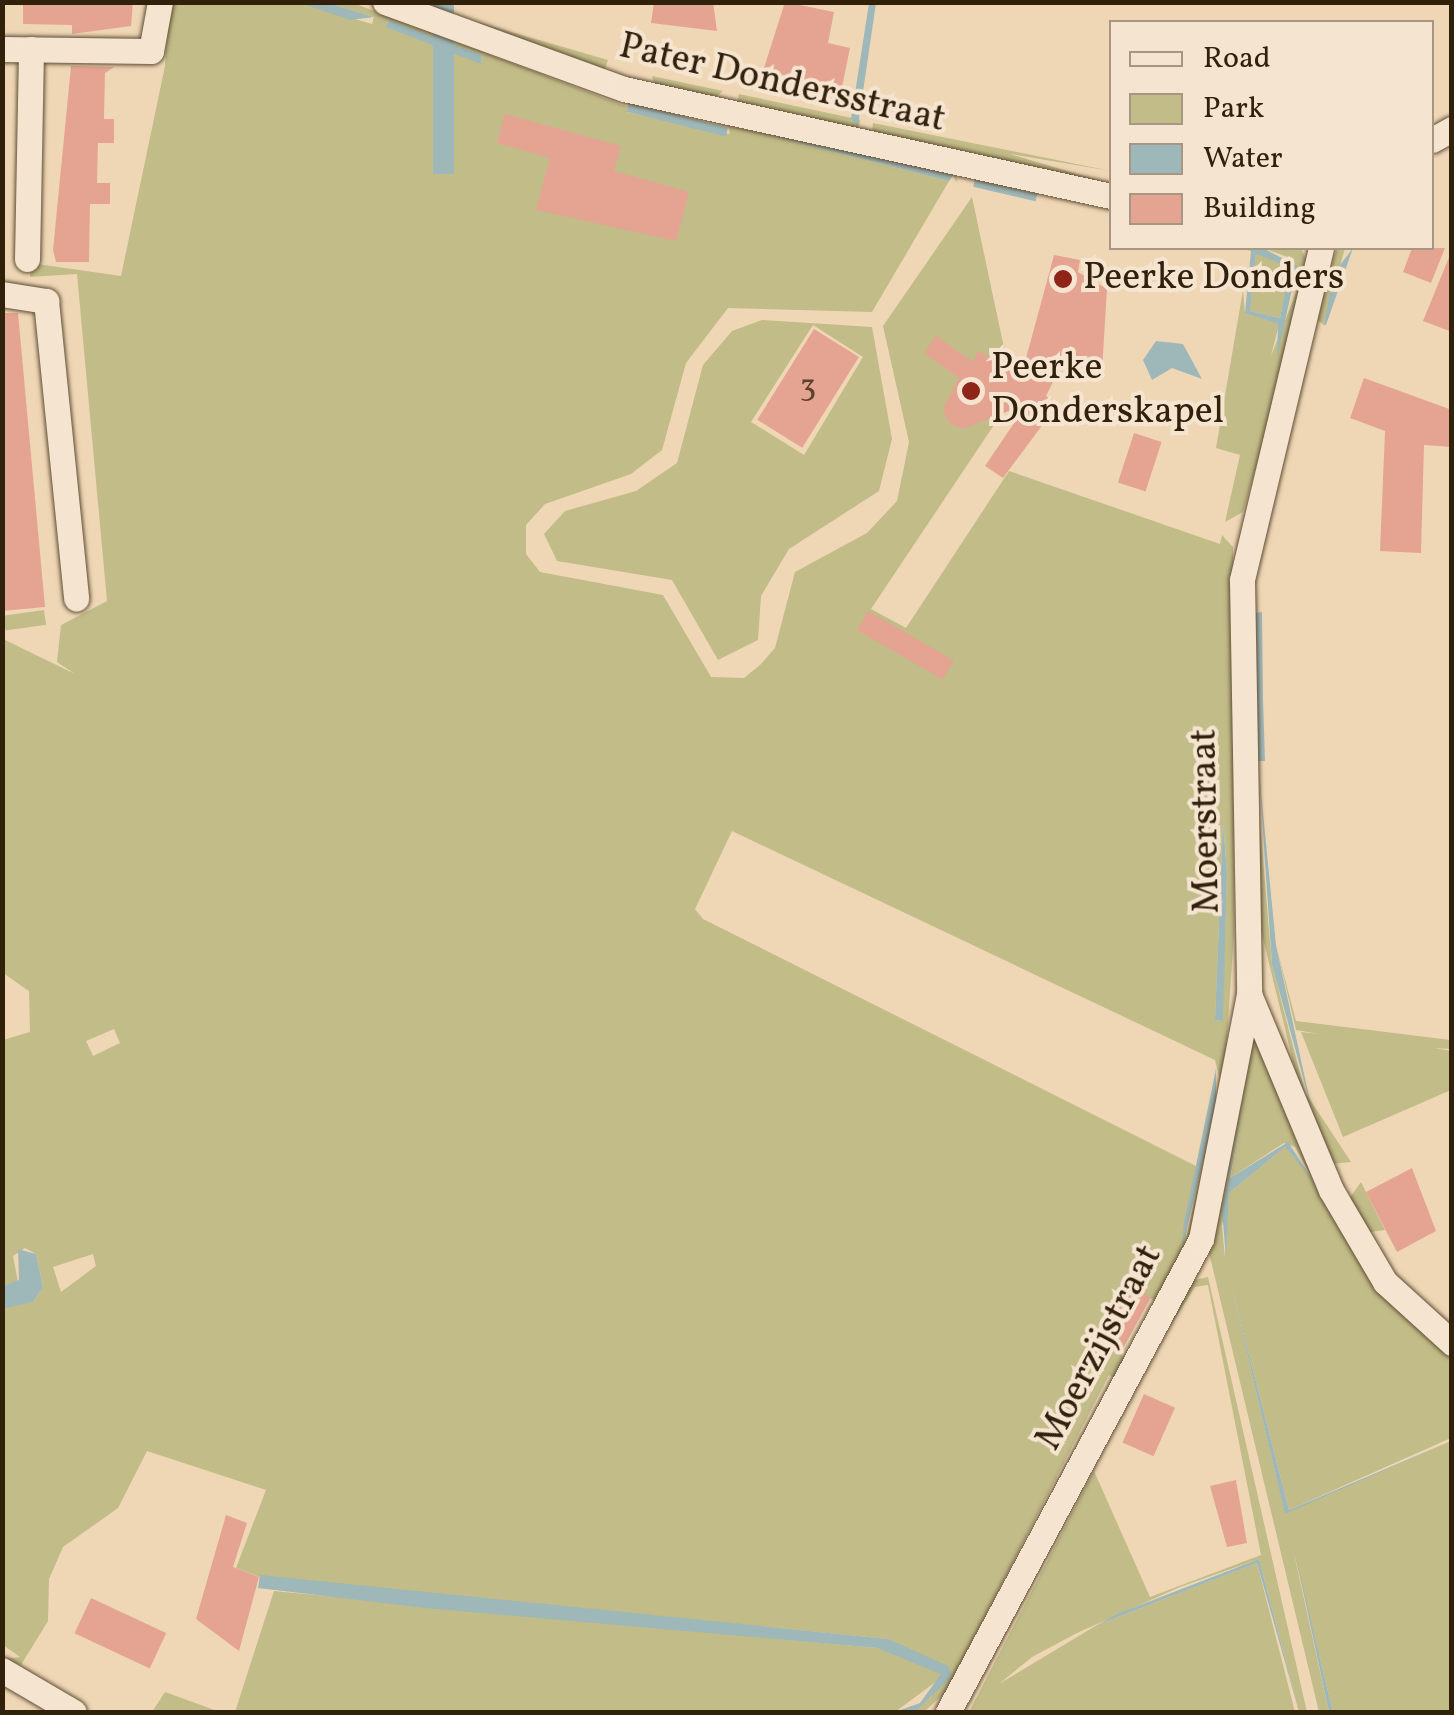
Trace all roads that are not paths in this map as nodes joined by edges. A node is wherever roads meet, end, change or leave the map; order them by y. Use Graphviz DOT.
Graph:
graph roads {
  1 [pos="160,2"];
  2 [pos="385,2"];
  3 [pos="2,49"];
  4 [pos="31,49"];
  5 [pos="1109,195"];
  6 [pos="1321,250"];
  7 [pos="27,259"];
  8 [pos="2,294"];
  9 [pos="76,598"];
  10 [pos="1249,994"];
  11 [pos="1452,1343"];
  12 [pos="2,1670"];
  13 [pos="74,1712"];
  14 [pos="948,1712"];
  1 -- 4 [label="street"];
  2 -- 5 [label="street, Pater Dondersstraat"];
  3 -- 4 [label="street"];
  4 -- 7 [label="street"];
  6 -- 10 [label="street, Moerstraat"];
  8 -- 9 [label="street"];
  10 -- 11 [label="street, Moerstraat"];
  10 -- 14 [label="street, Moerzijstraat"];
  12 -- 13 [label="street"];
}
